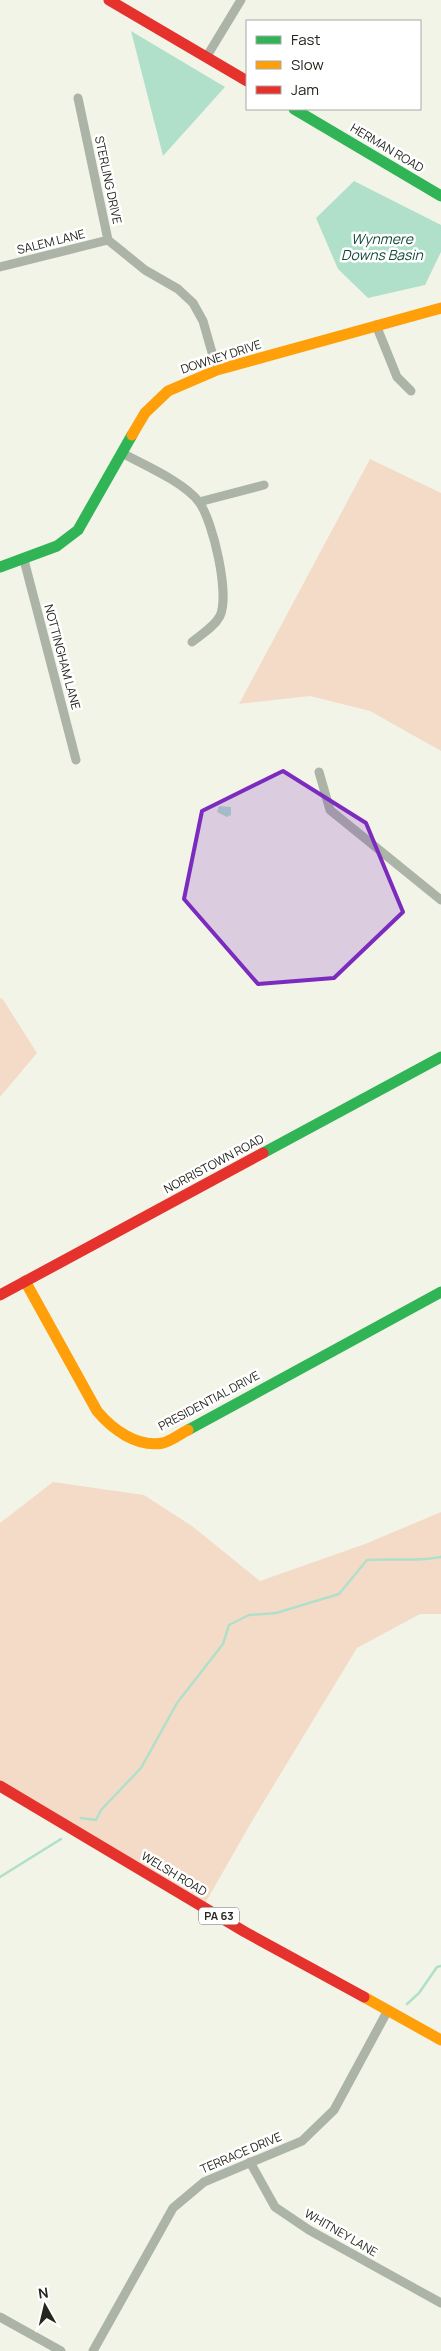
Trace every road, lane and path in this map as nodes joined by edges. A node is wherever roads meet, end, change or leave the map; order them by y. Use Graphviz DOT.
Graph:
graph roads {
  1 [pos="110,0"];
  2 [pos="241,0"];
  3 [pos="207,56"];
  4 [pos="246,79"];
  5 [pos="78,98"];
  6 [pos="296,110"];
  7 [pos="441,196"];
  8 [pos="108,240"];
  9 [pos="0,267"];
  10 [pos="441,308"];
  11 [pos="376,325"];
  12 [pos="217,370"];
  13 [pos="410,391"];
  14 [pos="122,453"];
  15 [pos="264,484"];
  16 [pos="199,502"];
  17 [pos="24,560"];
  18 [pos="0,567"];
  19 [pos="192,642"];
  20 [pos="76,760"];
  21 [pos="318,772"];
  22 [pos="441,900"];
  23 [pos="441,1057"];
  24 [pos="25,1282"];
  25 [pos="441,1292"];
  26 [pos="0,1295"];
  27 [pos="0,1786"];
  28 [pos="388,2010"];
  29 [pos="441,2040"];
  30 [pos="250,2162"];
  31 [pos="441,2303"];
  32 [pos="0,2317"];
  33 [pos="60,2351"];
  34 [pos="93,2351"];
  1 -- 3 [label="street"];
  2 -- 3 [label="street"];
  3 -- 4 [label="street"];
  5 -- 8 [label="street, STERLING DRIVE"];
  6 -- 7 [label="street, HERMAN ROAD"];
  8 -- 9 [label="street, SALEM LANE"];
  8 -- 12 [label="street, STERLING DRIVE"];
  10 -- 11 [label="street, DOWNEY DRIVE"];
  11 -- 12 [label="street, DOWNEY DRIVE"];
  11 -- 13 [label="street"];
  12 -- 14 [label="street, DOWNEY DRIVE"];
  14 -- 16 [label="street"];
  14 -- 17 [label="street, DOWNEY DRIVE"];
  15 -- 16 [label="street"];
  16 -- 19 [label="street"];
  17 -- 18 [label="street, DOWNEY DRIVE"];
  17 -- 20 [label="street, NOTTINGHAM LANE"];
  21 -- 22 [label="street"];
  23 -- 24 [label="street, NORRISTOWN ROAD"];
  24 -- 25 [label="street, PRESIDENTIAL DRIVE"];
  24 -- 26 [label="street, NORRISTOWN ROAD"];
  27 -- 28 [label="street, WELSH ROAD / PA 63"];
  28 -- 29 [label="street, WELSH ROAD / PA 63"];
  28 -- 30 [label="street, TERRACE DRIVE"];
  30 -- 31 [label="street, WHITNEY LANE"];
  30 -- 34 [label="street, TERRACE DRIVE"];
  32 -- 33 [label="street"];
}
